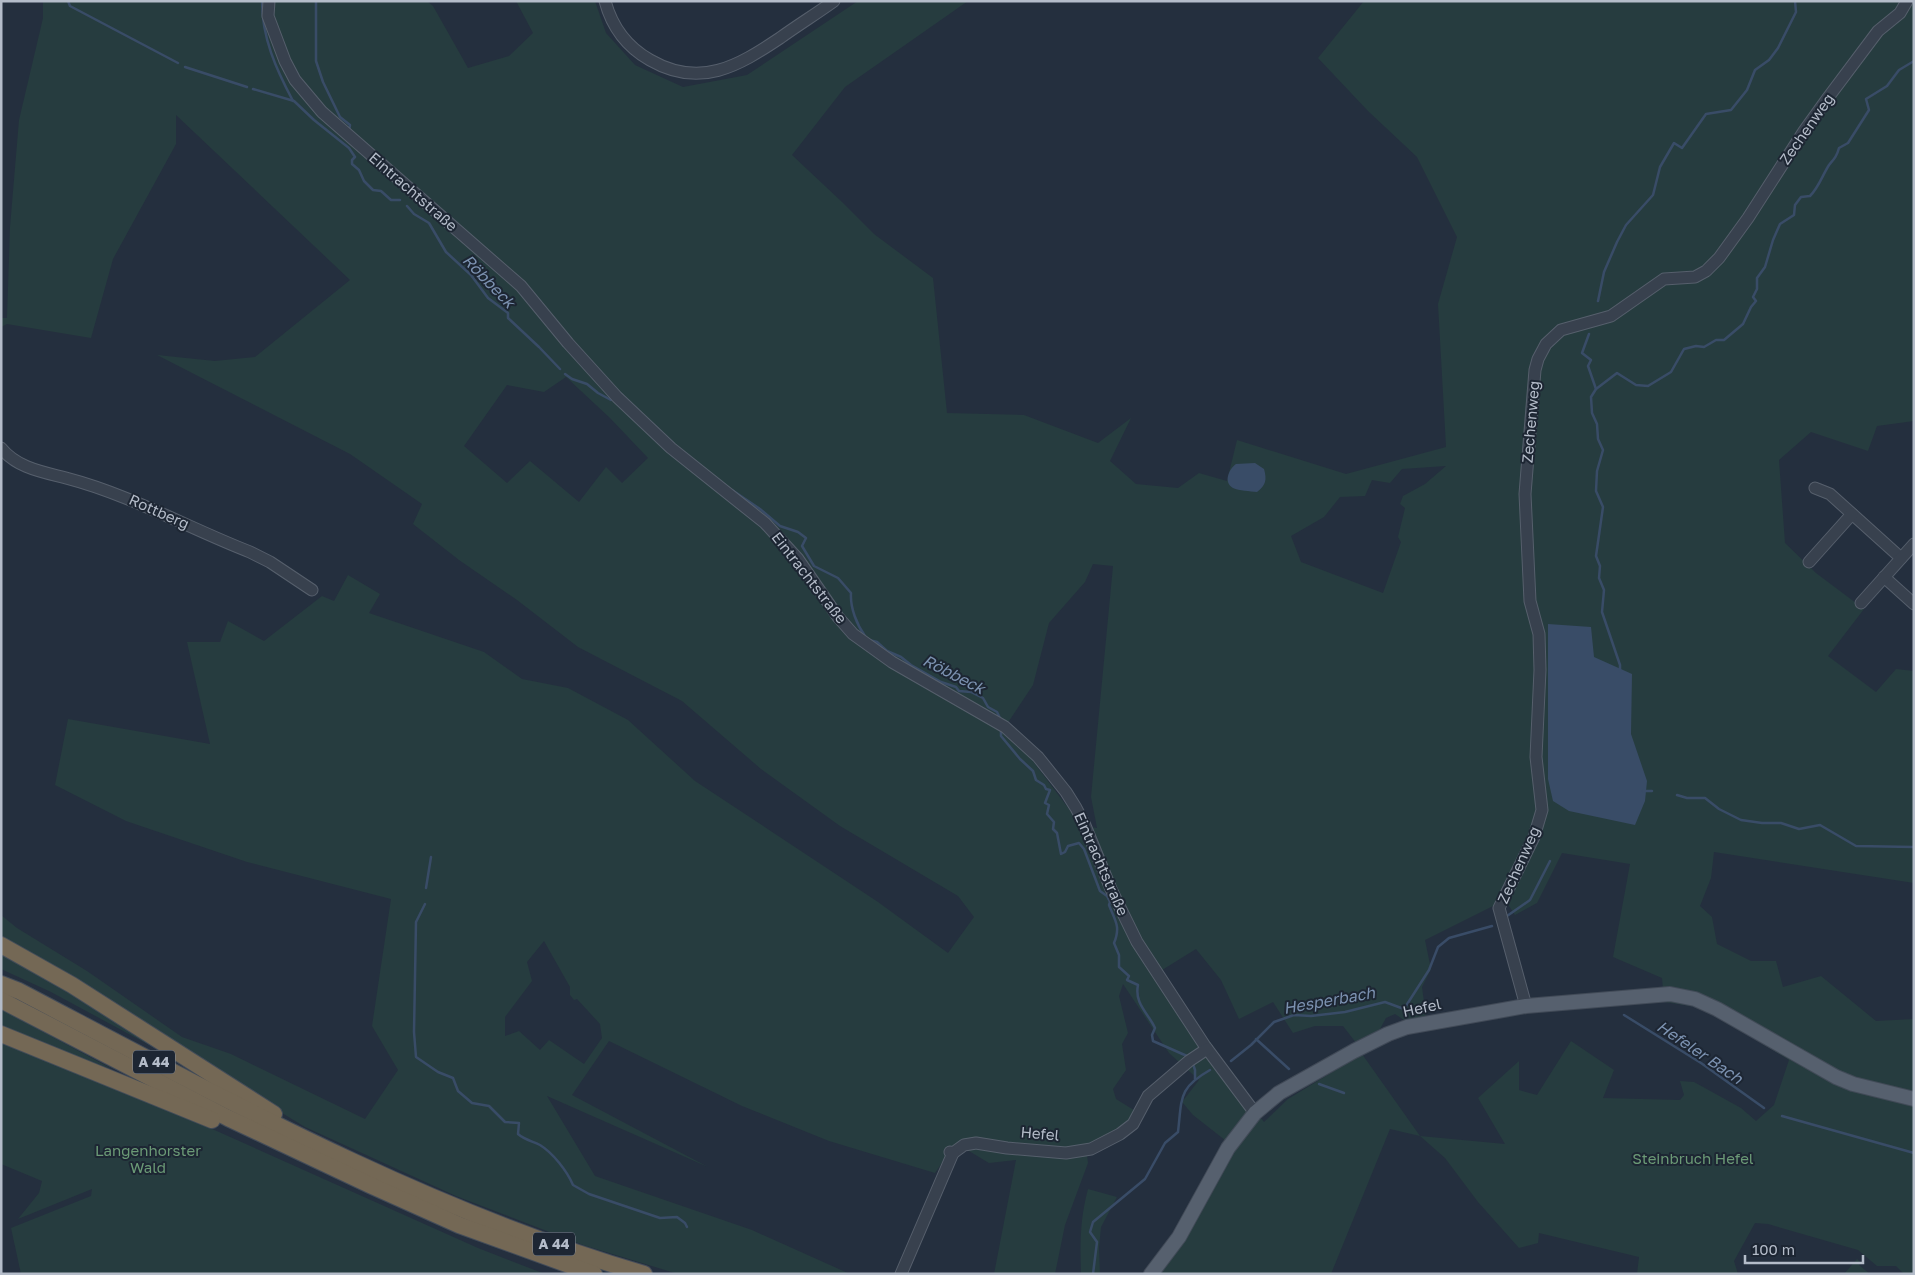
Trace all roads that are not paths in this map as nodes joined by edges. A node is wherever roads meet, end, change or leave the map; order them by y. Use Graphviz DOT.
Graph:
graph roads {
  1 [pos="269,1"];
  2 [pos="605,1"];
  3 [pos="834,1"];
  4 [pos="1907,1"];
  5 [pos="1,448"];
  6 [pos="1815,488"];
  7 [pos="1852,514"];
  8 [pos="1914,544"];
  9 [pos="1901,558"];
  10 [pos="1809,562"];
  11 [pos="1884,577"];
  12 [pos="312,590"];
  13 [pos="1861,603"];
  14 [pos="1914,604"];
  15 [pos="1,945"];
  16 [pos="1,984"];
  17 [pos="1,1000"];
  18 [pos="1526,1006"];
  19 [pos="1,1034"];
  20 [pos="1207,1049"];
  21 [pos="1914,1099"];
  22 [pos="1255,1112"];
  23 [pos="305,1147"];
  24 [pos="594,1274"];
  25 [pos="644,1274"];
  26 [pos="901,1274"];
  27 [pos="1151,1274"];
  1 -- 20 [label="street, Eintrachtstraße"];
  2 -- 3 [label="street"];
  4 -- 18 [label="street, Zechenweg"];
  5 -- 12 [label="street, Rottberg"];
  6 -- 7 [label="street"];
  7 -- 9 [label="street"];
  7 -- 10 [label="street"];
  8 -- 9 [label="street"];
  9 -- 11 [label="street"];
  11 -- 13 [label="street"];
  11 -- 14 [label="street"];
  15 -- 23 [label="highway"];
  16 -- 23 [label="highway, A 44"];
  17 -- 23 [label="highway, A 44"];
  18 -- 21 [label="main road, Hefel"];
  18 -- 22 [label="main road, Hefel"];
  19 -- 23 [label="highway"];
  20 -- 22 [label="street, Eintrachtstraße"];
  20 -- 26 [label="street, Hefel"];
  22 -- 27 [label="main road, Hefel"];
  23 -- 24 [label="highway, A 44"];
  23 -- 25 [label="highway, A 44"];
}
